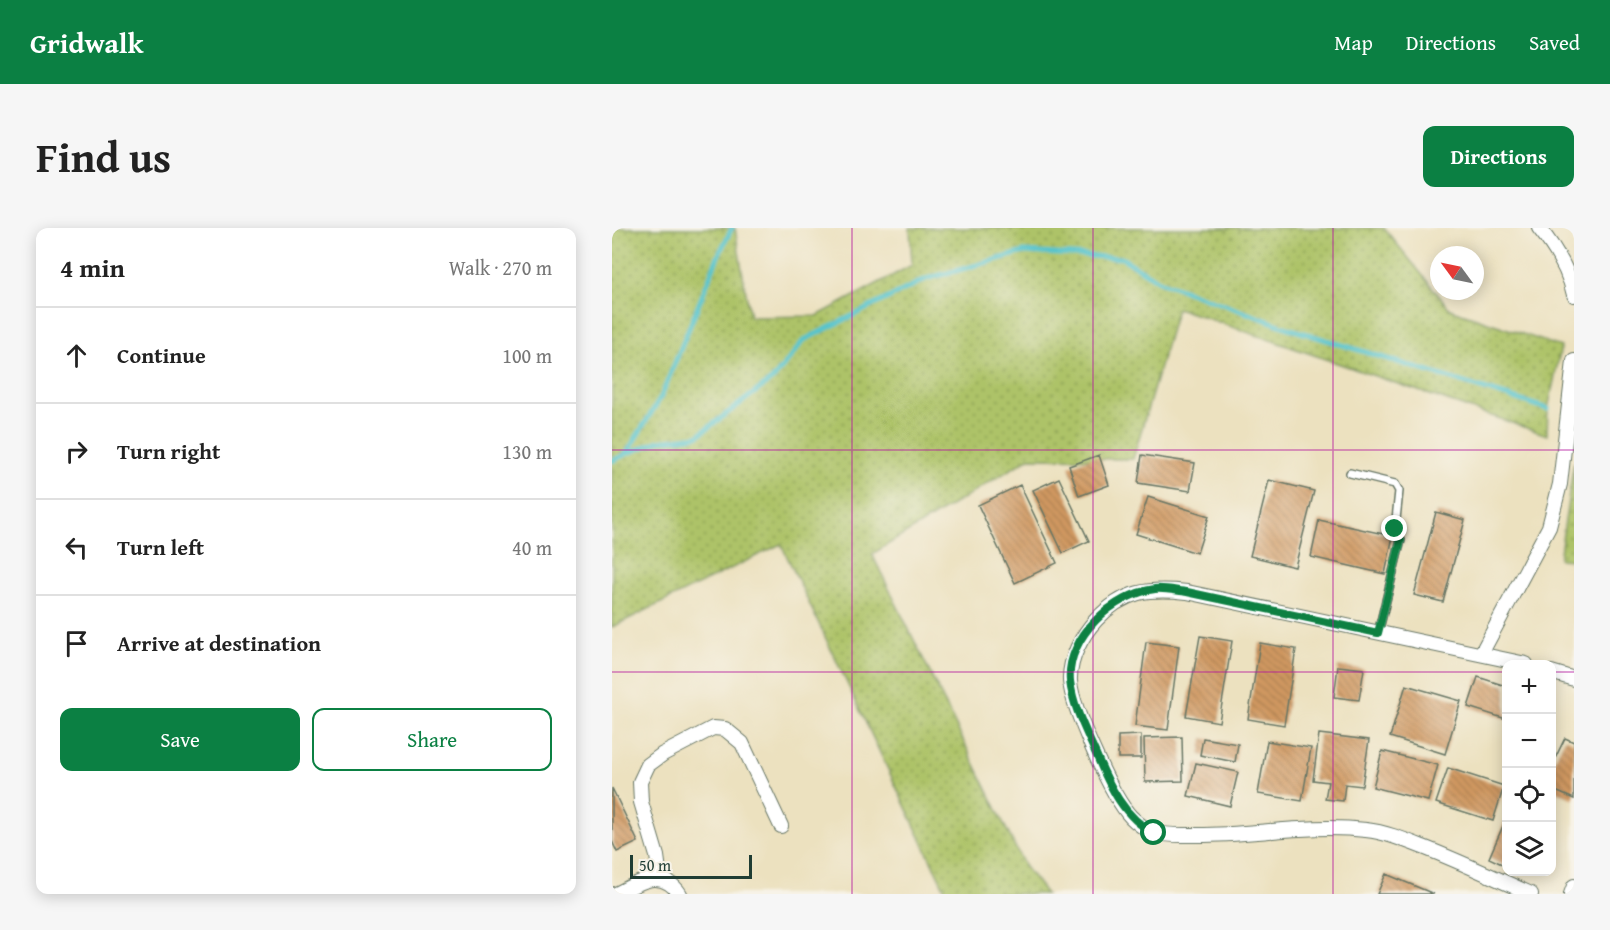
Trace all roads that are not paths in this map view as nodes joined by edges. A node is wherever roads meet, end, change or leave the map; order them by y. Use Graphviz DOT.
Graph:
graph roads {
  1 [pos="1539,228"];
  2 [pos="1574,295"];
  3 [pos="1574,361"];
  4 [pos="1350,472"];
  5 [pos="1378,633"];
  6 [pos="1481,654"];
  7 [pos="1508,660"];
  8 [pos="1556,674"];
  9 [pos="1574,679"];
  10 [pos="781,826"];
  11 [pos="660,878"];
  12 [pos="1574,886"];
  13 [pos="616,894"];
  14 [pos="680,894"];
  15 [pos="1531,894"];
  16 [pos="1571,894"];
  1 -- 2 [label="street"];
  3 -- 6 [label="street"];
  4 -- 5 [label="lane"];
  5 -- 6 [label="street"];
  5 -- 15 [label="street"];
  6 -- 7 [label="street"];
  8 -- 9 [label="street"];
  10 -- 11 [label="street"];
  11 -- 13 [label="street"];
  11 -- 14 [label="street"];
  12 -- 16 [label="street"];
}
